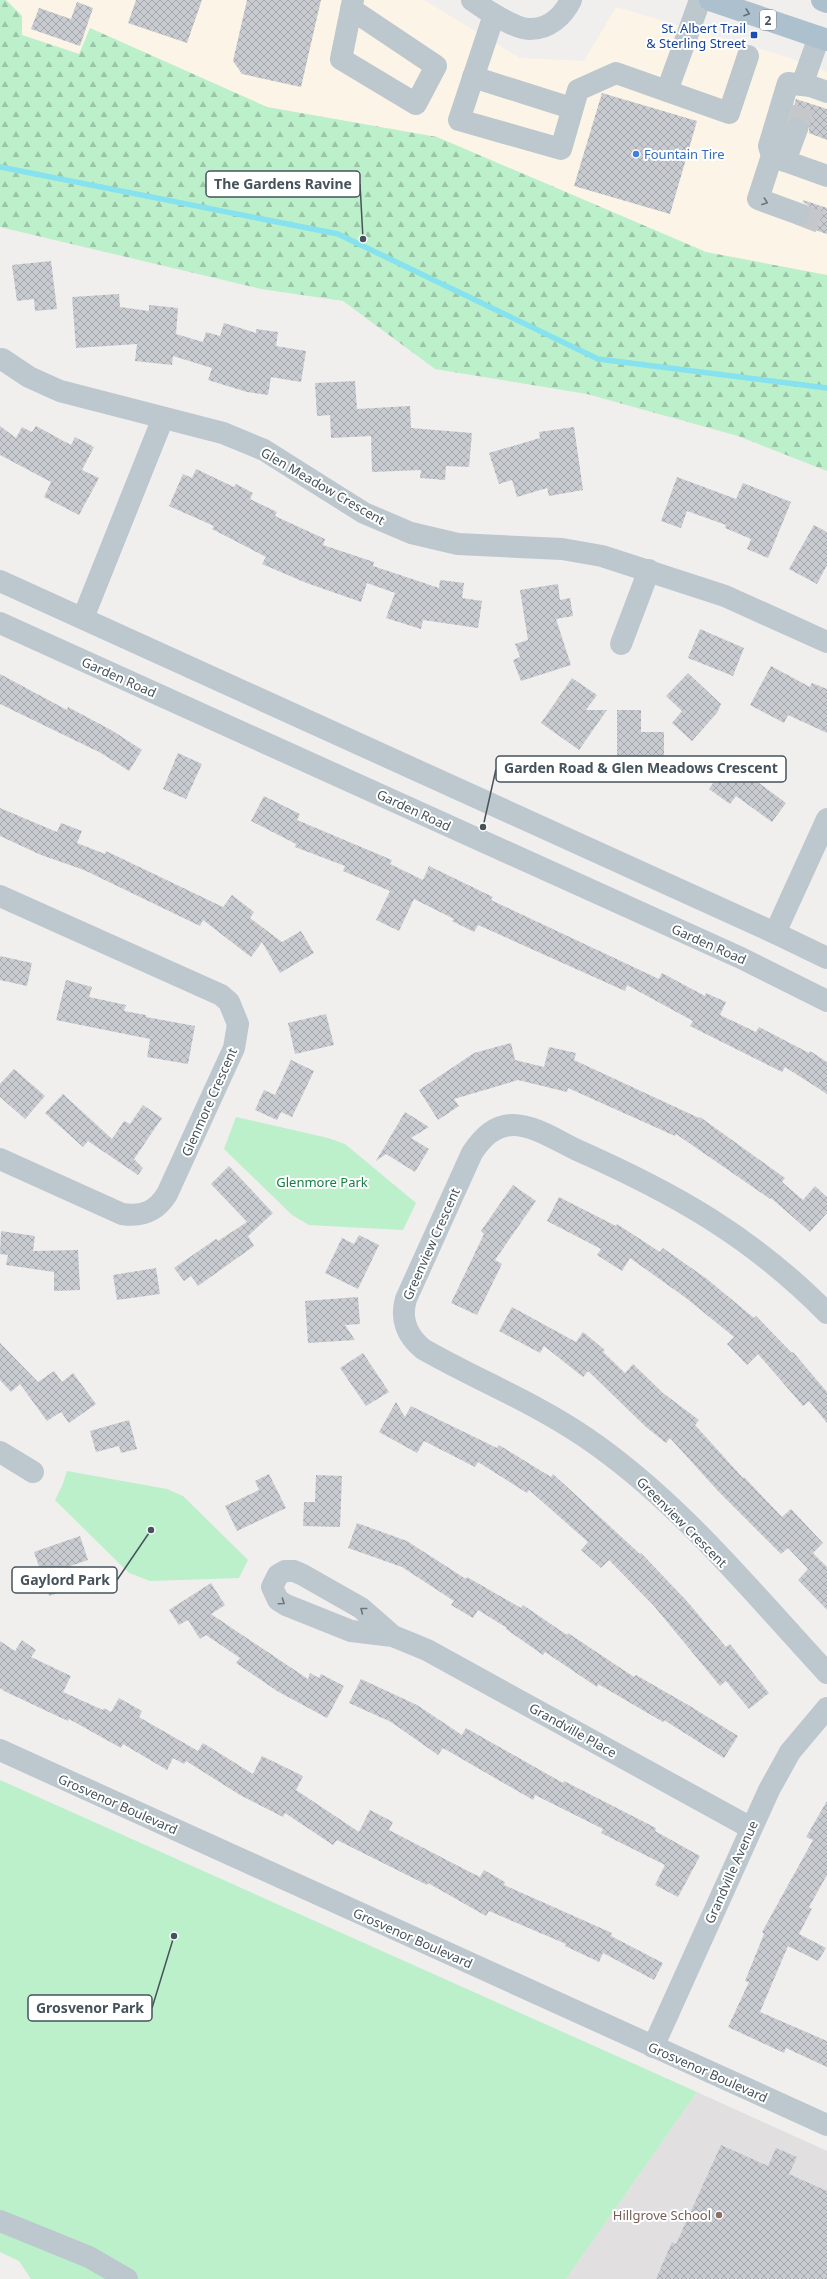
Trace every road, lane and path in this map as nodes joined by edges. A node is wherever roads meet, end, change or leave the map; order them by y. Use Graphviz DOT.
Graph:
graph roads {
  1 [pos="472,0"];
  2 [pos="571,0"];
  3 [pos="700,0"];
  4 [pos="710,0"];
  5 [pos="822,0"];
  6 [pos="827,2"];
  7 [pos="352,4"];
  8 [pos="494,15"];
  9 [pos="823,38"];
  10 [pos="748,56"];
  11 [pos="473,77"];
  12 [pos="667,91"];
  13 [pos="811,91"];
  14 [pos="571,108"];
  15 [pos="796,129"];
  16 [pos="779,159"];
  17 [pos="827,176"];
  18 [pos="799,214"];
  19 [pos="2,359"];
  20 [pos="163,418"];
  21 [pos="649,570"];
  22 [pos="0,581"];
  23 [pos="83,618"];
  24 [pos="0,623"];
  25 [pos="827,642"];
  26 [pos="621,644"];
  27 [pos="827,819"];
  28 [pos="0,896"];
  29 [pos="775,933"];
  30 [pos="827,958"];
  31 [pos="827,1001"];
  32 [pos="0,1159"];
  33 [pos="827,1313"];
  34 [pos="0,1452"];
  35 [pos="33,1472"];
  36 [pos="393,1636"];
  37 [pos="827,1673"];
  38 [pos="827,1708"];
  39 [pos="0,1750"];
  40 [pos="751,1828"];
  41 [pos="653,2047"];
  42 [pos="827,2125"];
  43 [pos="0,2221"];
  44 [pos="127,2279"];
  1 -- 8 [label="street"];
  2 -- 8 [label="street"];
  3 -- 12 [label="street"];
  4 -- 9 [label="main road, 2, one-way"];
  5 -- 6 [label="main road"];
  7 -- 7 [label="street"];
  8 -- 11 [label="street"];
  9 -- 13 [label="street"];
  10 -- 12 [label="street"];
  11 -- 14 [label="street"];
  11 -- 14 [label="street"];
  12 -- 14 [label="street"];
  13 -- 16 [label="street"];
  15 -- 16 [label="street"];
  16 -- 17 [label="street"];
  16 -- 18 [label="street, one-way"];
  19 -- 20 [label="street, Glen Meadow Crescent"];
  20 -- 21 [label="street, Glen Meadow Crescent"];
  20 -- 23 [label="street"];
  21 -- 25 [label="street, Glen Meadow Crescent"];
  21 -- 26 [label="street"];
  22 -- 23 [label="street"];
  23 -- 29 [label="street"];
  24 -- 31 [label="street, Garden Road"];
  27 -- 29 [label="street"];
  28 -- 32 [label="street, Glenmore Crescent"];
  29 -- 30 [label="street"];
  33 -- 37 [label="street, Greenview Crescent"];
  34 -- 35 [label="street"];
  36 -- 36 [label="street, Grandville Place, one-way"];
  36 -- 40 [label="street, Grandville Place"];
  38 -- 40 [label="street, Grandville Avenue"];
  39 -- 41 [label="street, Grosvenor Boulevard"];
  40 -- 41 [label="street, Grandville Avenue"];
  41 -- 42 [label="street, Grosvenor Boulevard"];
  43 -- 44 [label="street"];
}
